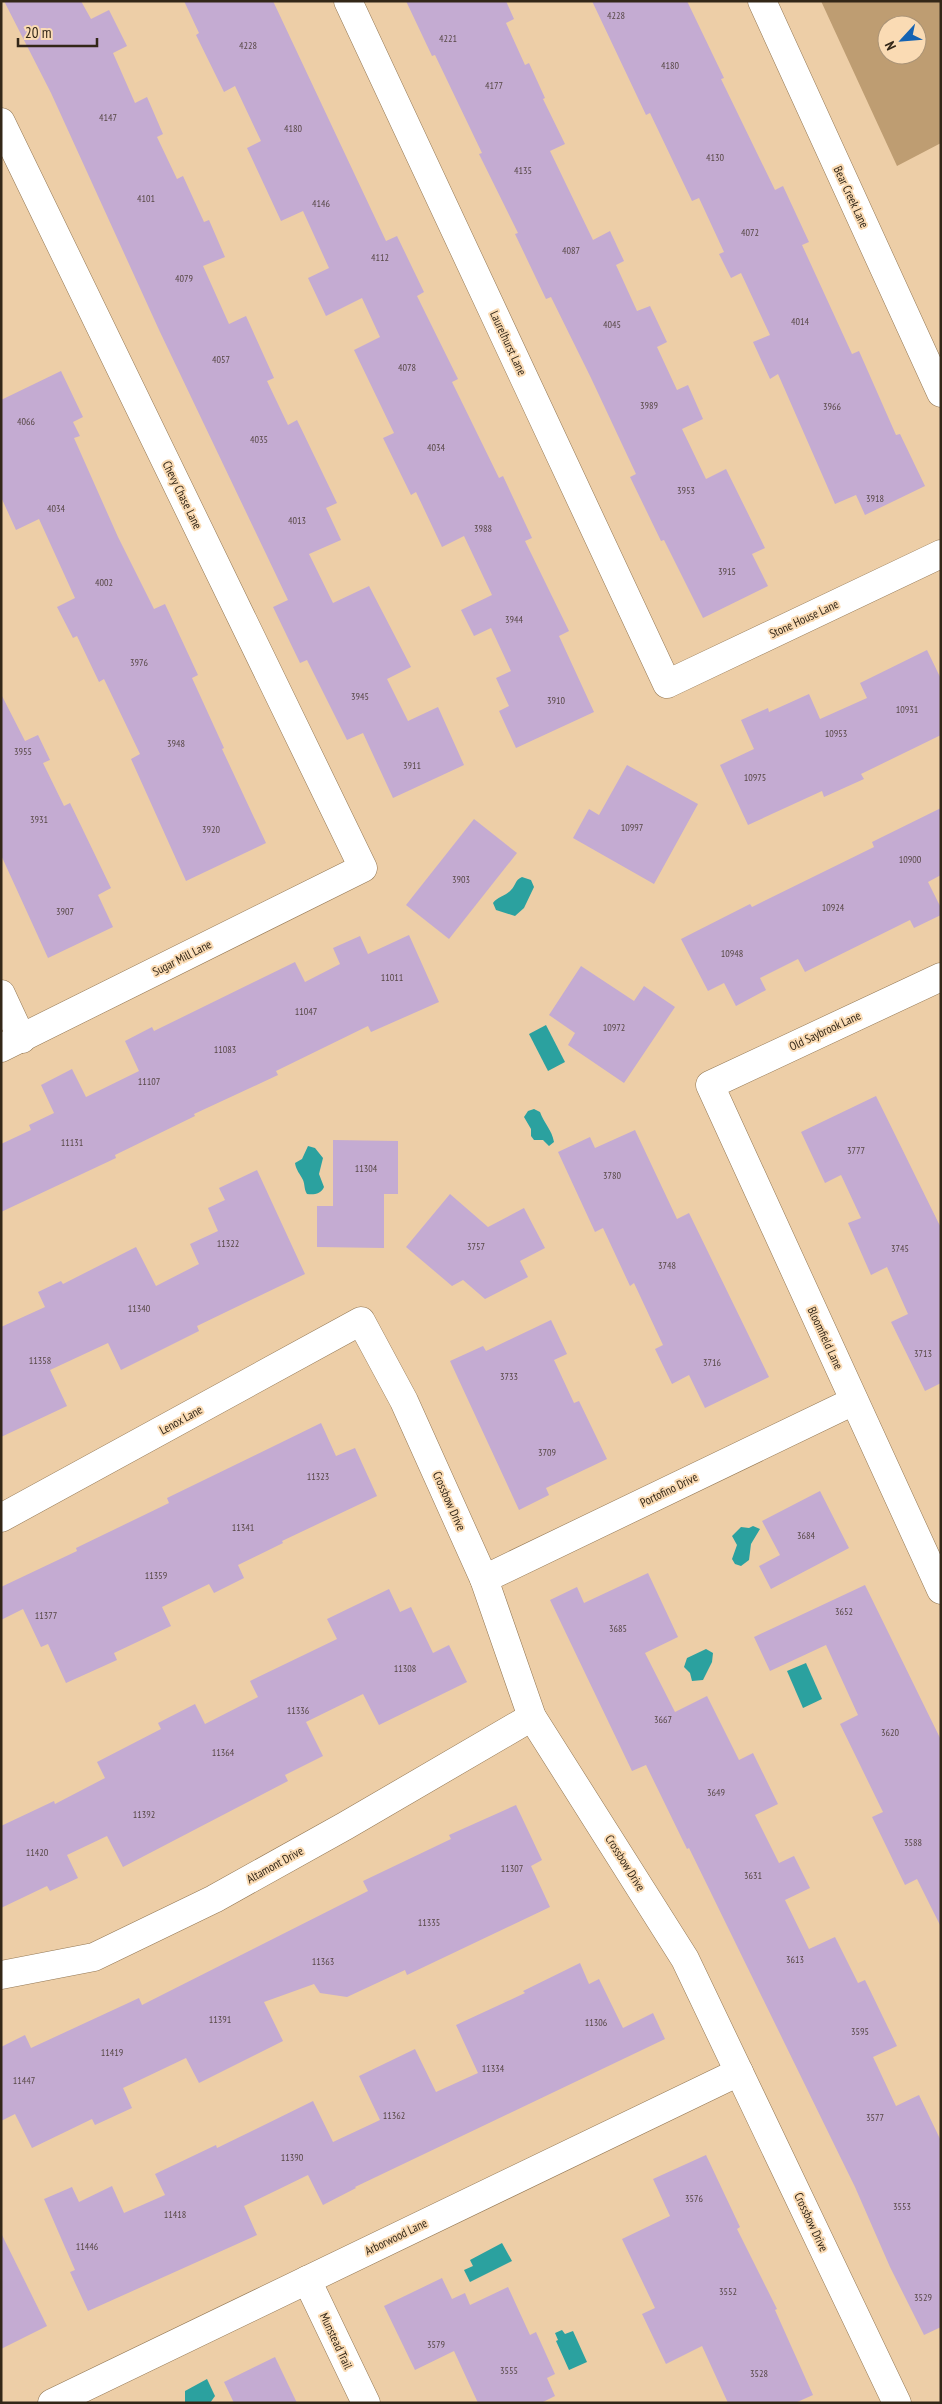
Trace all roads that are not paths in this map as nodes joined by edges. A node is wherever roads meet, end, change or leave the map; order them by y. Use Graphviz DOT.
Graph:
graph roads {
  1 [pos="348,1"];
  2 [pos="762,1"];
  3 [pos="1,122"];
  4 [pos="941,393"];
  5 [pos="941,554"];
  6 [pos="667,684"];
  7 [pos="363,868"];
  8 [pos="941,977"];
  9 [pos="1,994"];
  10 [pos="12,1043"];
  11 [pos="710,1085"];
  12 [pos="361,1321"];
  13 [pos="854,1401"];
  14 [pos="1,1518"];
  15 [pos="484,1579"];
  16 [pos="941,1590"];
  17 [pos="532,1717"];
  18 [pos="1,1975"];
  19 [pos="739,2072"];
  20 [pos="307,2280"];
  21 [pos="52,2403"];
  22 [pos="366,2403"];
  23 [pos="897,2403"];
  1 -- 6 [label="street, Laurelhurst Lane"];
  2 -- 4 [label="street, Bear Creek Lane"];
  3 -- 7 [label="street, Chevy Chase Lane"];
  5 -- 6 [label="street, Stone House Lane"];
  7 -- 10 [label="street, Sugar Mill Lane"];
  8 -- 11 [label="street, Old Saybrook Lane"];
  9 -- 10 [label="street"];
  11 -- 13 [label="street, Bloomfield Lane"];
  12 -- 14 [label="street, Lenox Lane"];
  12 -- 15 [label="street, Crossbow Drive"];
  13 -- 15 [label="street, Portofino Drive"];
  13 -- 16 [label="street, Bloomfield Lane"];
  15 -- 17 [label="street, Crossbow Drive"];
  17 -- 18 [label="street, Altamont Drive"];
  17 -- 19 [label="street, Crossbow Drive"];
  19 -- 20 [label="street, Arborwood Lane"];
  19 -- 23 [label="street, Crossbow Drive"];
  20 -- 21 [label="street, Arborwood Lane"];
  20 -- 22 [label="street, Munstead Trail"];
}
